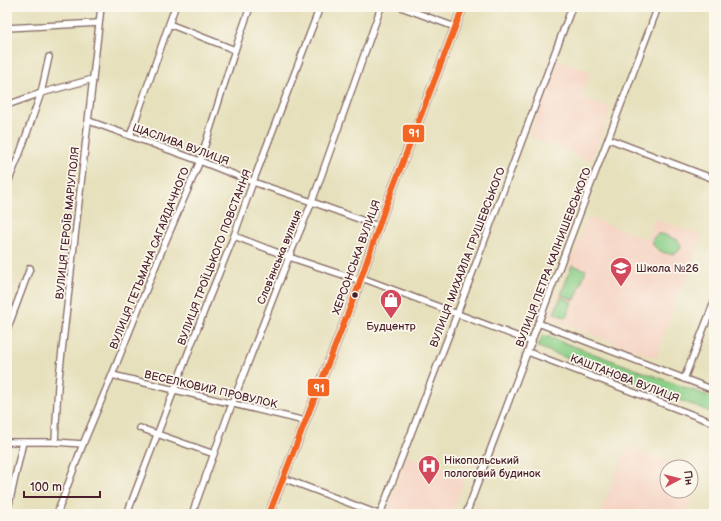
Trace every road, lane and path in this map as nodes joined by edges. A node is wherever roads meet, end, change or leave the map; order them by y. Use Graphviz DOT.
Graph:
graph roads {
  1 [pos="101,7"];
  2 [pos="175,7"];
  3 [pos="250,7"];
  4 [pos="320,7"];
  5 [pos="381,7"];
  6 [pos="402,7"];
  7 [pos="463,7"];
  8 [pos="572,7"];
  9 [pos="658,7"];
  10 [pos="99,22"];
  11 [pos="169,24"];
  12 [pos="455,27"];
  13 [pos="7,28"];
  14 [pos="235,50"];
  15 [pos="49,56"];
  16 [pos="93,79"];
  17 [pos="41,93"];
  18 [pos="7,105"];
  19 [pos="89,121"];
  20 [pos="130,136"];
  21 [pos="609,139"];
  22 [pos="200,161"];
  23 [pos="714,179"];
  24 [pos="253,182"];
  25 [pos="7,185"];
  26 [pos="312,202"];
  27 [pos="378,226"];
  28 [pos="234,236"];
  29 [pos="289,257"];
  30 [pos="30,268"];
  31 [pos="361,280"];
  32 [pos="714,302"];
  33 [pos="457,314"];
  34 [pos="538,323"];
  35 [pos="7,330"];
  36 [pos="532,342"];
  37 [pos="528,352"];
  38 [pos="112,375"];
  39 [pos="684,379"];
  40 [pos="174,390"];
  41 [pos="714,390"];
  42 [pos="232,404"];
  43 [pos="305,421"];
  44 [pos="714,423"];
  45 [pos="140,428"];
  46 [pos="158,434"];
  47 [pos="7,442"];
  48 [pos="23,442"];
  49 [pos="55,442"];
  50 [pos="83,444"];
  51 [pos="214,454"];
  52 [pos="283,478"];
  53 [pos="7,509"];
  54 [pos="57,514"];
  55 [pos="127,514"];
  56 [pos="192,514"];
  57 [pos="269,514"];
  58 [pos="379,514"];
  59 [pos="466,514"];
  1 -- 10 [label="street, ВУЛИЦЯ ГЕРОЇВ МАРІУПОЛЯ"];
  2 -- 11 [label="street"];
  3 -- 14 [label="street, ВУЛИЦЯ ГЕТЬМАНА САГАЙДАЧНОГО"];
  4 -- 24 [label="street, ВУЛИЦЯ ТРОЇЦЬКОГО ПОВСТАННЯ"];
  5 -- 26 [label="street, Словʼянська вулиця"];
  6 -- 12 [label="street"];
  7 -- 12 [label="main road, ХЕРСОНСЬКА ВУЛИЦЯ"];
  8 -- 33 [label="street, ВУЛИЦЯ МИХАЙЛА ГРУШЕВСЬКОГО"];
  9 -- 21 [label="street, ВУЛИЦЯ ПЕТРА КАЛНИШЕВСЬКОГО"];
  10 -- 13 [label="street"];
  10 -- 16 [label="street, ВУЛИЦЯ ГЕРОЇВ МАРІУПОЛЯ"];
  11 -- 14 [label="street"];
  11 -- 20 [label="street"];
  12 -- 27 [label="main road, ХЕРСОНСЬКА ВУЛИЦЯ"];
  14 -- 22 [label="street, ВУЛИЦЯ ГЕТЬМАНА САГАЙДАЧНОГО"];
  15 -- 17 [label="street"];
  16 -- 17 [label="street"];
  16 -- 19 [label="street, ВУЛИЦЯ ГЕРОЇВ МАРІУПОЛЯ"];
  17 -- 18 [label="street"];
  17 -- 25 [label="street"];
  19 -- 20 [label="street, ЩАСЛИВА ВУЛИЦЯ"];
  19 -- 49 [label="street, ВУЛИЦЯ ГЕРОЇВ МАРІУПОЛЯ"];
  20 -- 22 [label="street, ЩАСЛИВА ВУЛИЦЯ"];
  21 -- 23 [label="street"];
  21 -- 34 [label="street, ВУЛИЦЯ ПЕТРА КАЛНИШЕВСЬКОГО"];
  22 -- 24 [label="street, ЩАСЛИВА ВУЛИЦЯ"];
  22 -- 38 [label="street, ВУЛИЦЯ ГЕТЬМАНА САГАЙДАЧНОГО"];
  24 -- 26 [label="street, ЩАСЛИВА ВУЛИЦЯ"];
  24 -- 28 [label="street, ВУЛИЦЯ ТРОЇЦЬКОГО ПОВСТАННЯ"];
  26 -- 27 [label="street, ЩАСЛИВА ВУЛИЦЯ"];
  26 -- 29 [label="street, Словʼянська вулиця"];
  27 -- 31 [label="main road, ХЕРСОНСЬКА ВУЛИЦЯ"];
  28 -- 29 [label="street"];
  28 -- 40 [label="street, ВУЛИЦЯ ТРОЇЦЬКОГО ПОВСТАННЯ"];
  29 -- 31 [label="street"];
  29 -- 42 [label="street, Словʼянська вулиця"];
  30 -- 35 [label="street"];
  31 -- 33 [label="street"];
  31 -- 43 [label="main road, ХЕРСОНСЬКА ВУЛИЦЯ"];
  32 -- 39 [label="street"];
  33 -- 36 [label="street"];
  33 -- 58 [label="street, ВУЛИЦЯ МИХАЙЛА ГРУШЕВСЬКОГО"];
  34 -- 36 [label="street, ВУЛИЦЯ ПЕТРА КАЛНИШЕВСЬКОГО"];
  34 -- 39 [label="street, КАШТАНОВА ВУЛИЦЯ"];
  36 -- 37 [label="street, ВУЛИЦЯ ПЕТРА КАЛНИШЕВСЬКОГО"];
  37 -- 44 [label="street, КАШТАНОВА ВУЛИЦЯ"];
  37 -- 59 [label="street, ВУЛИЦЯ ПЕТРА КАЛНИШЕВСЬКОГО"];
  38 -- 40 [label="street, ВЕСЕЛКОВИЙ ПРОВУЛОК"];
  38 -- 50 [label="street, ВУЛИЦЯ ГЕТЬМАНА САГАЙДАЧНОГО"];
  39 -- 41 [label="street, КАШТАНОВА ВУЛИЦЯ"];
  40 -- 42 [label="street, ВЕСЕЛКОВИЙ ПРОВУЛОК"];
  40 -- 46 [label="street, ВУЛИЦЯ ТРОЇЦЬКОГО ПОВСТАННЯ"];
  42 -- 43 [label="street, ВЕСЕЛКОВИЙ ПРОВУЛОК"];
  42 -- 51 [label="street, Словʼянська вулиця"];
  43 -- 52 [label="main road, ХЕРСОНСЬКА ВУЛИЦЯ"];
  45 -- 46 [label="street"];
  46 -- 51 [label="street"];
  46 -- 55 [label="street, ВУЛИЦЯ ТРОЇЦЬКОГО ПОВСТАННЯ"];
  47 -- 48 [label="street"];
  48 -- 49 [label="street"];
  48 -- 53 [label="street"];
  49 -- 50 [label="street"];
  50 -- 54 [label="street, ВУЛИЦЯ ГЕТЬМАНА САГАЙДАЧНОГО"];
  51 -- 56 [label="street, Словʼянська вулиця"];
  52 -- 57 [label="main road, ХЕРСОНСЬКА ВУЛИЦЯ"];
  52 -- 58 [label="street"];
}
